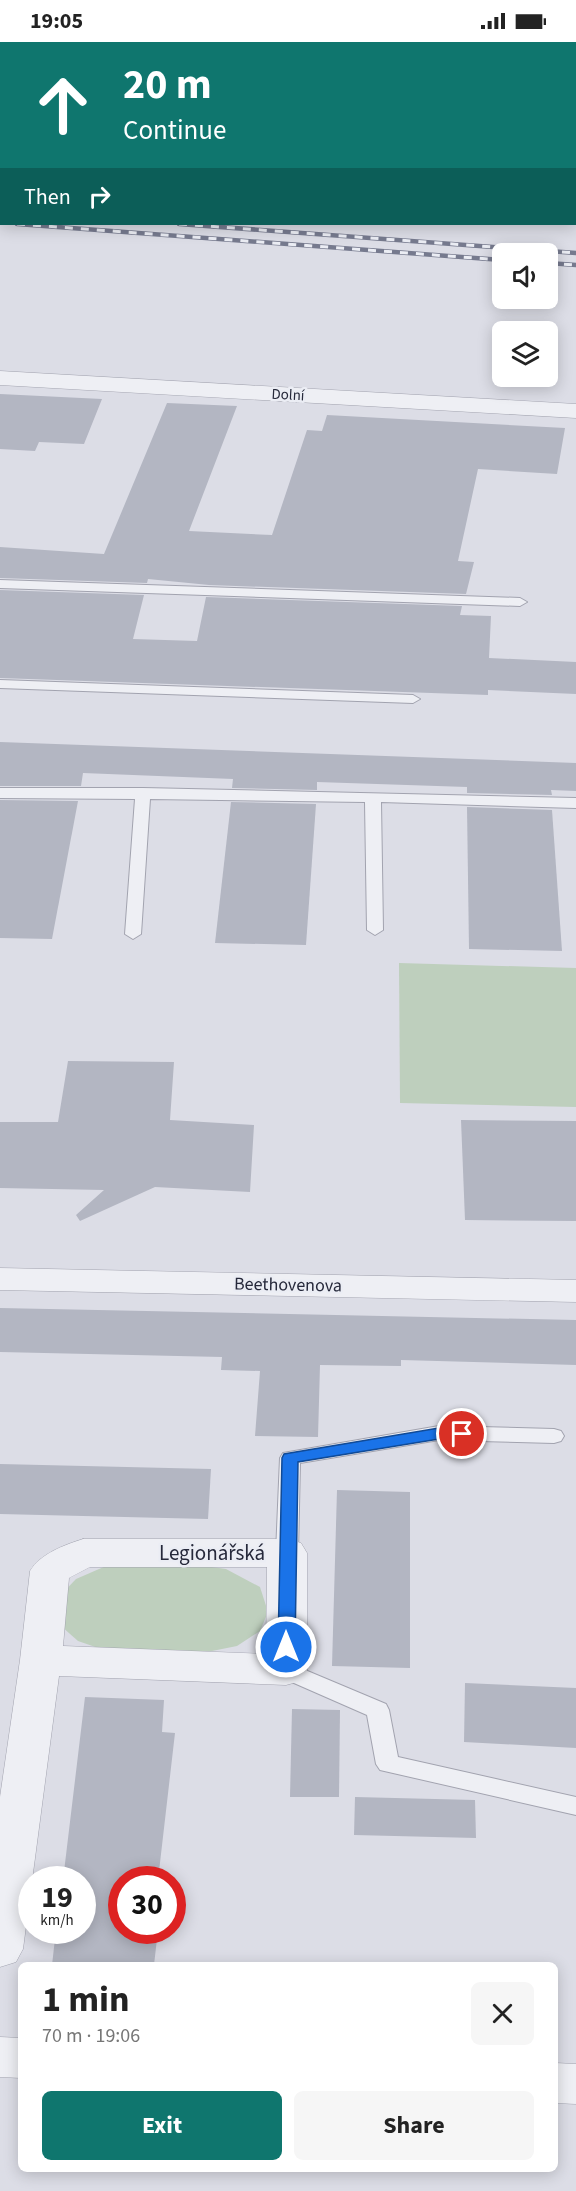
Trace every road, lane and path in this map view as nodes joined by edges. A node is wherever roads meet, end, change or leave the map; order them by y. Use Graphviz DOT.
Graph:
graph roads {
  1 [pos="0,378"];
  2 [pos="576,411"];
  3 [pos="0,584"];
  4 [pos="520,602"];
  5 [pos="0,684"];
  6 [pos="412,699"];
  7 [pos="0,792"];
  8 [pos="143,793"];
  9 [pos="374,797"];
  10 [pos="576,803"];
  11 [pos="375,930"];
  12 [pos="133,934"];
  13 [pos="0,1279"];
  14 [pos="576,1291"];
  15 [pos="554,1436"];
  16 [pos="287,1553"];
  17 [pos="41,1660"];
  18 [pos="286,1670"];
  19 [pos="576,1806"];
  20 [pos="0,1949"];
  21 [pos="0,2057"];
  22 [pos="18,2058"];
  23 [pos="558,2083"];
  24 [pos="576,2084"];
  1 -- 2 [label="street, Dolní"];
  3 -- 4 [label="lane"];
  5 -- 6 [label="lane"];
  7 -- 8 [label="lane"];
  8 -- 9 [label="lane"];
  8 -- 12 [label="lane"];
  9 -- 10 [label="lane"];
  9 -- 11 [label="lane"];
  13 -- 14 [label="street, Beethovenova"];
  15 -- 16 [label="lane"];
  16 -- 17 [label="street, Legionářská"];
  16 -- 18 [label="street, Legionářská"];
  17 -- 18 [label="street"];
  17 -- 20 [label="street, Legionářská"];
  18 -- 19 [label="lane"];
  21 -- 22 [label="street"];
  23 -- 24 [label="street"];
}
